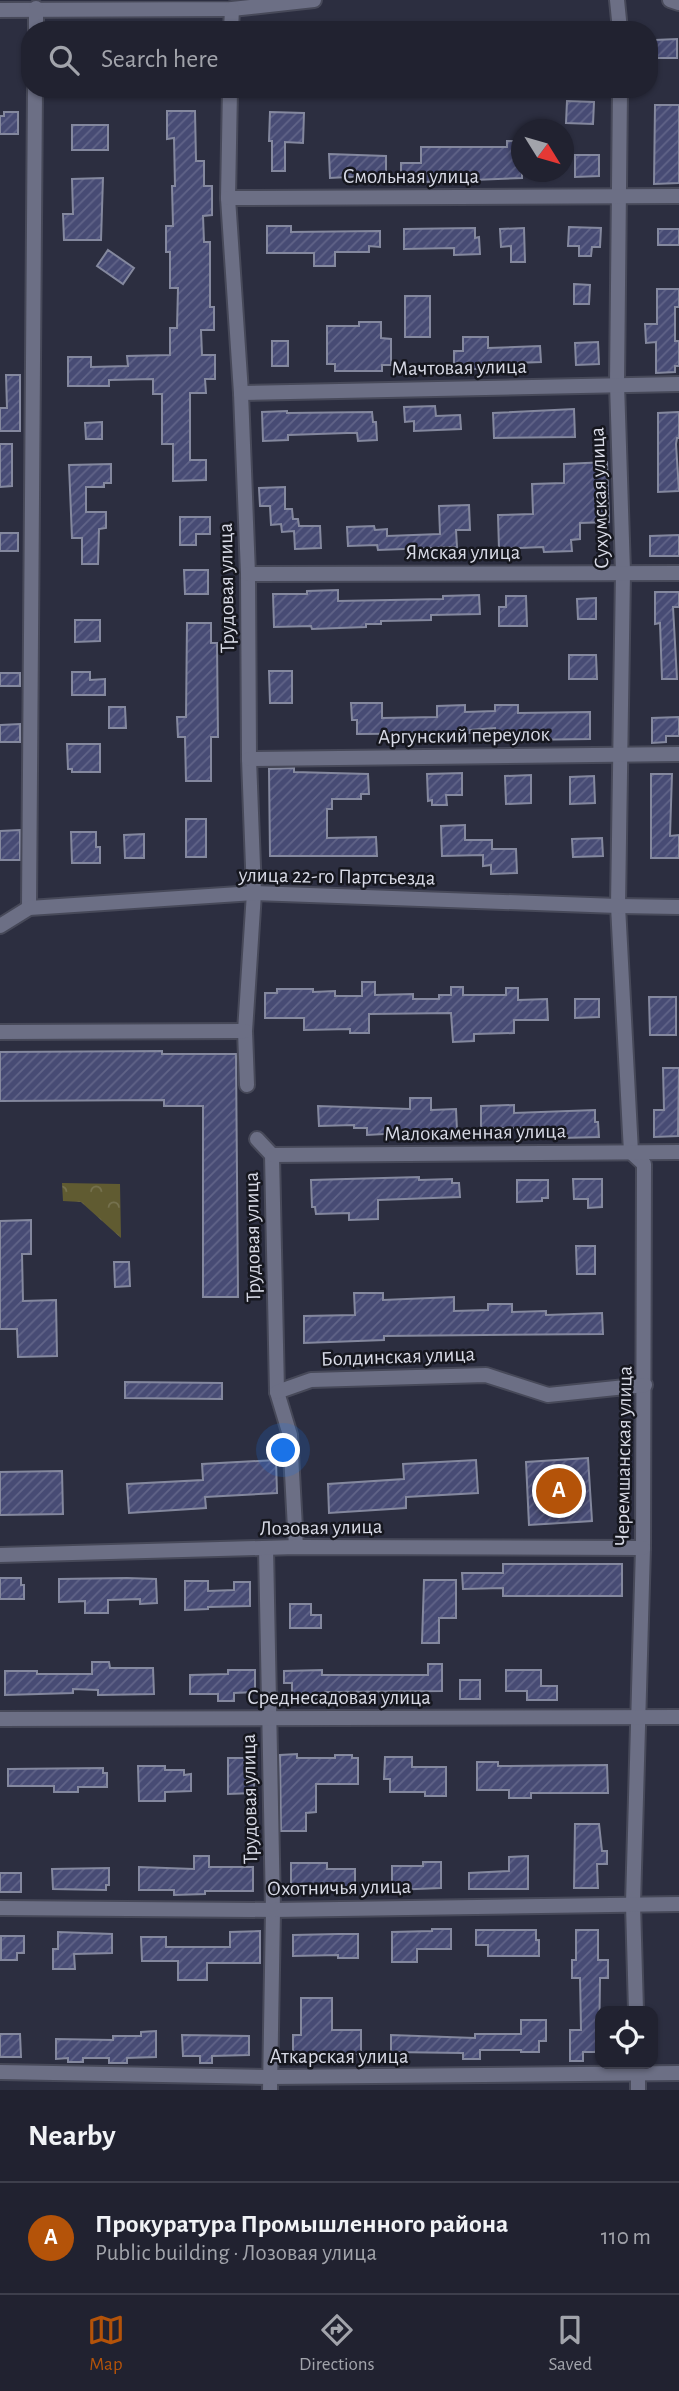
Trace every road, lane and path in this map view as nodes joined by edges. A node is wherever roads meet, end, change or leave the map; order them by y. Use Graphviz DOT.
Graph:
graph roads {
  1 [pos="314,0"];
  2 [pos="617,0"];
  3 [pos="670,0"];
  4 [pos="679,3"];
  5 [pos="36,8"];
  6 [pos="232,9"];
  7 [pos="0,10"];
  8 [pos="36,21"];
  9 [pos="231,21"];
  10 [pos="619,21"];
  11 [pos="35,98"];
  12 [pos="230,98"];
  13 [pos="620,98"];
  14 [pos="618,196"];
  15 [pos="679,196"];
  16 [pos="228,198"];
  17 [pos="617,384"];
  18 [pos="679,384"];
  19 [pos="241,393"];
  20 [pos="623,572"];
  21 [pos="679,573"];
  22 [pos="248,574"];
  23 [pos="620,754"];
  24 [pos="679,754"];
  25 [pos="250,759"];
  26 [pos="254,893"];
  27 [pos="618,906"];
  28 [pos="679,907"];
  29 [pos="29,908"];
  30 [pos="0,926"];
  31 [pos="245,1031"];
  32 [pos="0,1032"];
  33 [pos="247,1085"];
  34 [pos="257,1139"];
  35 [pos="631,1152"];
  36 [pos="679,1152"];
  37 [pos="272,1155"];
  38 [pos="645,1385"];
  39 [pos="277,1392"];
  40 [pos="296,1547"];
  41 [pos="266,1548"];
  42 [pos="643,1548"];
  43 [pos="0,1555"];
  44 [pos="639,1717"];
  45 [pos="679,1717"];
  46 [pos="269,1718"];
  47 [pos="0,1719"];
  48 [pos="634,1904"];
  49 [pos="679,1904"];
  50 [pos="0,1908"];
  51 [pos="273,1910"];
  52 [pos="636,2006"];
  53 [pos="638,2069"];
  54 [pos="0,2072"];
  55 [pos="679,2073"];
  56 [pos="270,2084"];
  57 [pos="638,2090"];
  1 -- 6 [label="street"];
  2 -- 10 [label="street"];
  3 -- 4 [label="street"];
  5 -- 6 [label="street"];
  5 -- 7 [label="street"];
  5 -- 8 [label="street"];
  6 -- 9 [label="street"];
  11 -- 29 [label="street"];
  12 -- 16 [label="street, Трудовая улица"];
  13 -- 14 [label="street, Сухумская улица"];
  14 -- 15 [label="street, Смольная улица"];
  14 -- 16 [label="street, Смольная улица"];
  14 -- 17 [label="street, Сухумская улица"];
  16 -- 19 [label="street, Трудовая улица"];
  17 -- 18 [label="street, Мачтовая улица"];
  17 -- 19 [label="street, Мачтовая улица"];
  17 -- 20 [label="street, Сухумская улица"];
  19 -- 22 [label="street, Трудовая улица"];
  20 -- 21 [label="street, Ямская улица"];
  20 -- 22 [label="street, Ямская улица"];
  20 -- 23 [label="street, Сухумская улица"];
  22 -- 25 [label="street, Трудовая улица"];
  23 -- 24 [label="street, Аргунский переулок"];
  23 -- 25 [label="street, Аргунский переулок"];
  23 -- 27 [label="street, Сухумская улица"];
  25 -- 26 [label="street, Трудовая улица"];
  26 -- 27 [label="street, улица 22-го Партсъезда"];
  26 -- 29 [label="street, улица 22-го Партсъезда"];
  26 -- 31 [label="street, Трудовая улица"];
  27 -- 28 [label="street, улица 22-го Партсъезда"];
  27 -- 35 [label="street, Черемшанская улица"];
  29 -- 30 [label="street, улица 22-го Партсъезда"];
  31 -- 32 [label="street"];
  31 -- 33 [label="street, Трудовая улица"];
  34 -- 37 [label="street, Трудовая улица"];
  35 -- 36 [label="street, Малокаменная улица"];
  35 -- 37 [label="street, Малокаменная улица"];
  35 -- 38 [label="street, Черемшанская улица"];
  37 -- 39 [label="street, Трудовая улица"];
  38 -- 39 [label="street, Болдинская улица"];
  38 -- 42 [label="street, Черемшанская улица"];
  39 -- 40 [label="street, Трудовая улица"];
  40 -- 41 [label="street, Лозовая улица"];
  40 -- 42 [label="street, Лозовая улица"];
  41 -- 43 [label="street, Лозовая улица"];
  41 -- 46 [label="street, Трудовая улица"];
  42 -- 44 [label="street, Черемшанская улица"];
  44 -- 45 [label="street, Среднесадовая улица"];
  44 -- 46 [label="street, Среднесадовая улица"];
  44 -- 48 [label="street, Черемшанская улица"];
  46 -- 47 [label="street, Среднесадовая улица"];
  46 -- 51 [label="street, Трудовая улица"];
  48 -- 49 [label="street, Охотничья улица"];
  48 -- 51 [label="street, Охотничья улица"];
  48 -- 52 [label="street, Черемшанская улица"];
  50 -- 51 [label="street, Охотничья улица"];
  51 -- 56 [label="street, Трудовая улица"];
  53 -- 55 [label="street, Аткарская улица"];
  53 -- 56 [label="street, Аткарская улица"];
  53 -- 57 [label="street"];
  54 -- 56 [label="street, Аткарская улица"];
}
